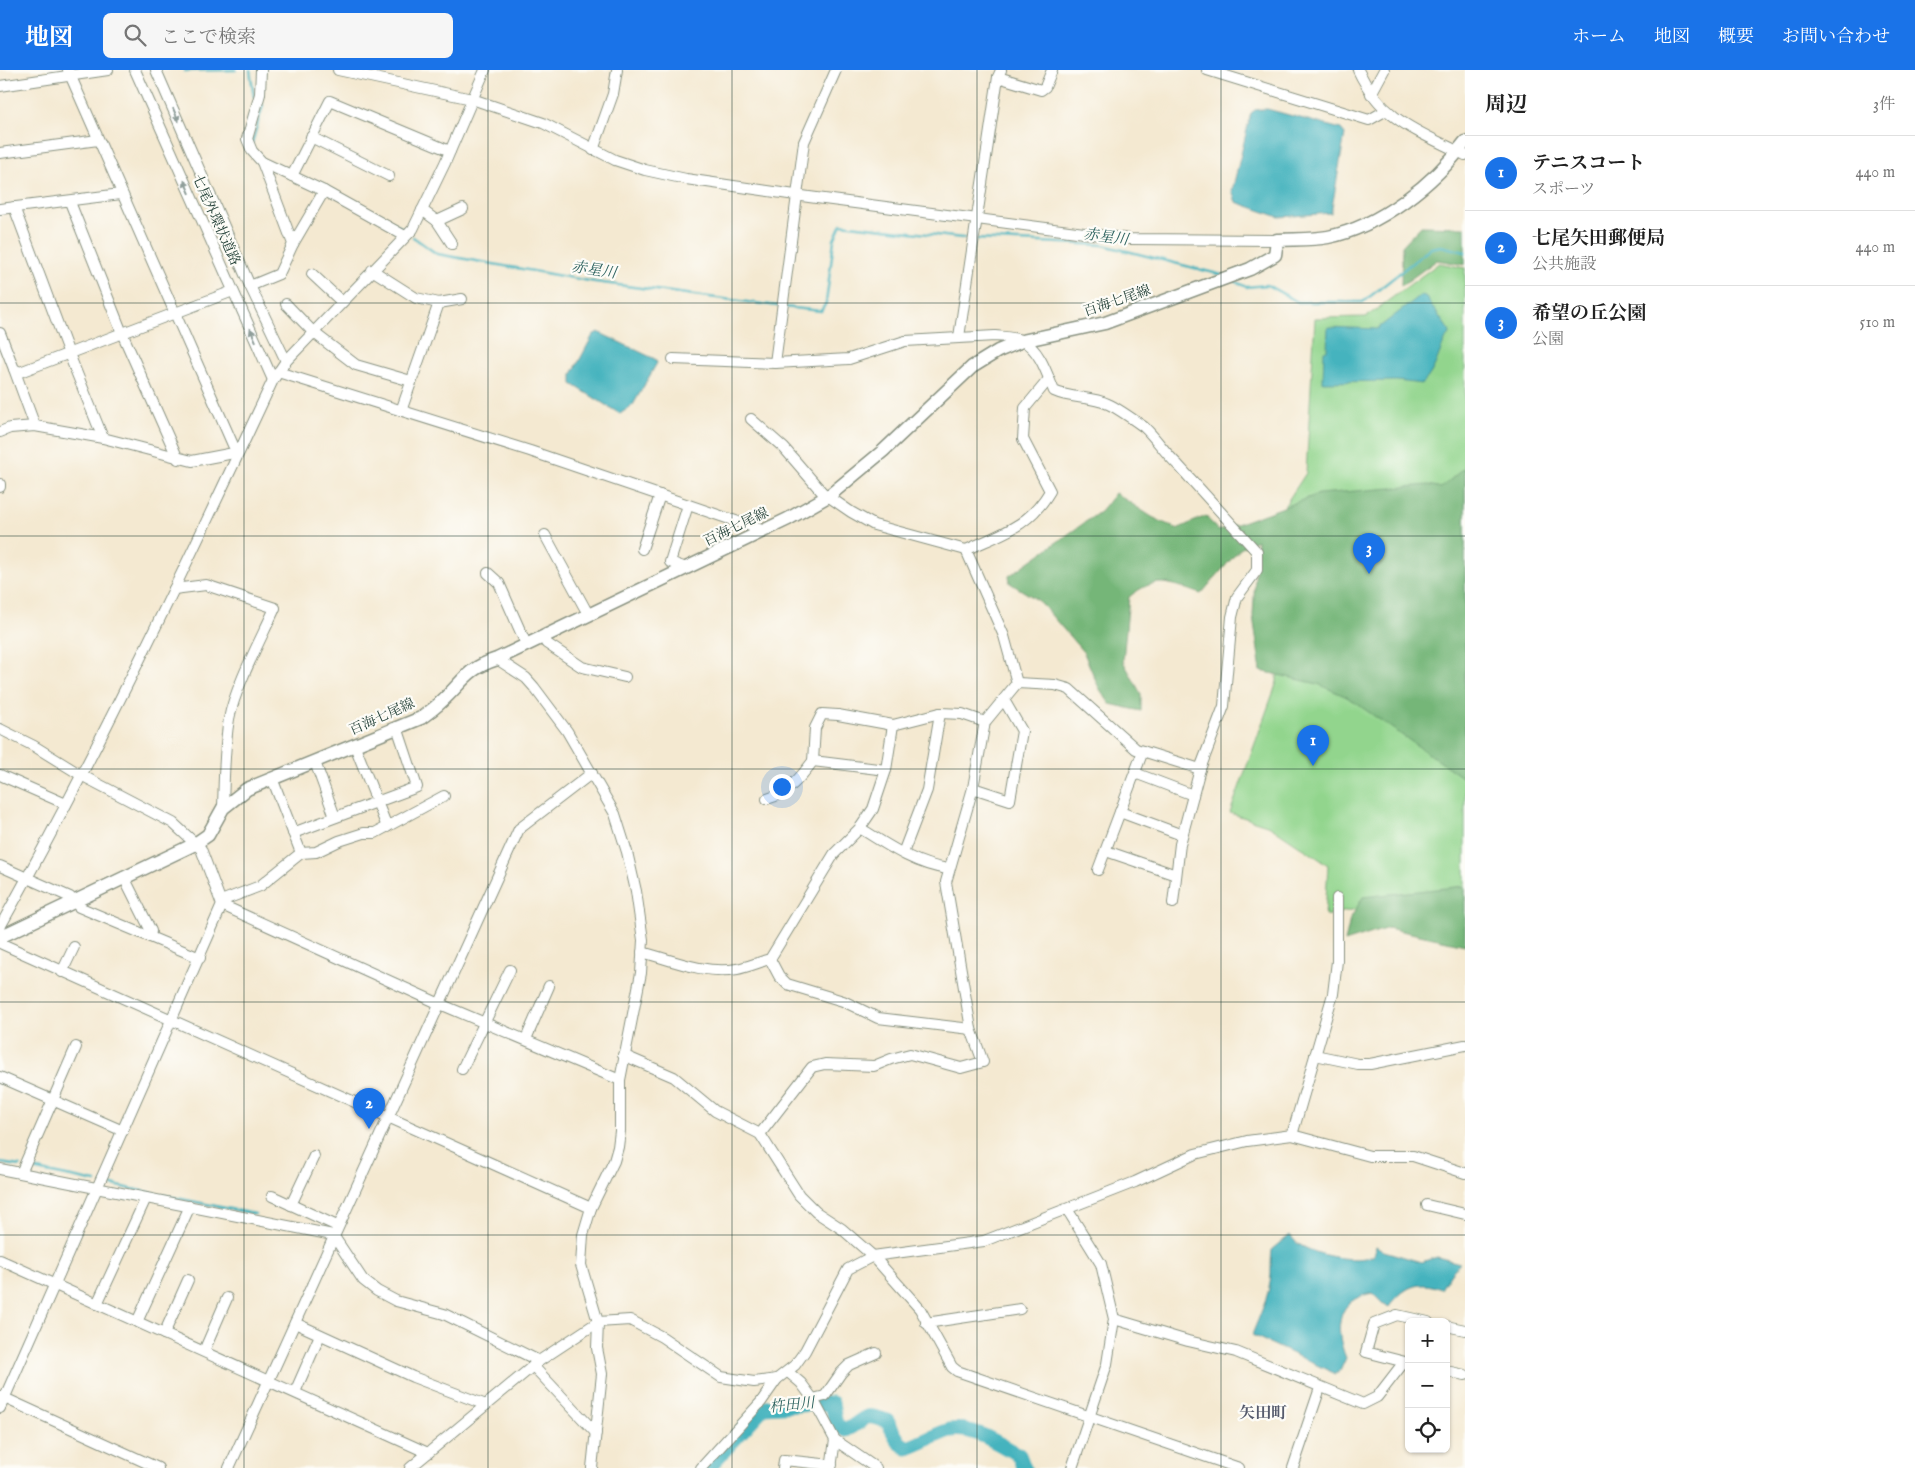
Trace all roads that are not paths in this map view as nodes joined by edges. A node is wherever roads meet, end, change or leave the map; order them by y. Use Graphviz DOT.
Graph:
graph roads {
  1 [pos="108,70"];
  2 [pos="135,70"];
  3 [pos="156,70"];
  4 [pos="261,70"];
  5 [pos="338,70"];
  6 [pos="485,70"];
  7 [pos="617,70"];
  8 [pos="836,70"];
  9 [pos="1052,70"];
  10 [pos="1207,70"];
  11 [pos="1358,70"];
  12 [pos="1384,70"];
  13 [pos="70,73"];
  14 [pos="1000,74"];
  15 [pos="0,86"];
  16 [pos="1371,94"];
  17 [pos="472,99"];
  18 [pos="1385,111"];
  19 [pos="311,137"];
  20 [pos="98,140"];
  21 [pos="1463,149"];
  22 [pos="593,150"];
  23 [pos="450,151"];
  24 [pos="0,153"];
  25 [pos="262,162"];
  26 [pos="292,176"];
  27 [pos="389,176"];
  28 [pos="324,190"];
  29 [pos="121,194"];
  30 [pos="797,195"];
  31 [pos="70,202"];
  32 [pos="14,207"];
  33 [pos="0,209"];
  34 [pos="463,209"];
  35 [pos="422,210"];
  36 [pos="976,220"];
  37 [pos="437,222"];
  38 [pos="405,236"];
  39 [pos="1277,240"];
  40 [pos="294,244"];
  41 [pos="452,244"];
  42 [pos="372,270"];
  43 [pos="312,274"];
  44 [pos="250,286"];
  45 [pos="233,291"];
  46 [pos="462,299"];
  47 [pos="342,302"];
  48 [pos="439,302"];
  49 [pos="286,304"];
  50 [pos="175,314"];
  51 [pos="313,332"];
  52 [pos="122,333"];
  53 [pos="0,334"];
  54 [pos="959,338"];
  55 [pos="1022,341"];
  56 [pos="69,354"];
  57 [pos="673,359"];
  58 [pos="286,361"];
  59 [pos="775,363"];
  60 [pos="14,369"];
  61 [pos="275,376"];
  62 [pos="1049,379"];
  63 [pos="411,381"];
  64 [pos="401,411"];
  65 [pos="751,419"];
  66 [pos="35,426"];
  67 [pos="0,432"];
  68 [pos="103,438"];
  69 [pos="239,452"];
  70 [pos="178,459"];
  71 [pos="830,495"];
  72 [pos="660,496"];
  73 [pos="688,505"];
  74 [pos="762,530"];
  75 [pos="545,535"];
  76 [pos="642,549"];
  77 [pos="966,550"];
  78 [pos="686,568"];
  79 [pos="488,573"];
  80 [pos="174,589"];
  81 [pos="588,614"];
  82 [pos="546,634"];
  83 [pos="526,644"];
  84 [pos="497,660"];
  85 [pos="625,677"];
  86 [pos="1018,683"];
  87 [pos="1004,700"];
  88 [pos="940,713"];
  89 [pos="985,722"];
  90 [pos="892,725"];
  91 [pos="398,730"];
  92 [pos="1,732"];
  93 [pos="355,746"];
  94 [pos="1144,751"];
  95 [pos="813,761"];
  96 [pos="315,762"];
  97 [pos="1200,769"];
  98 [pos="886,770"];
  99 [pos="592,773"];
  100 [pos="1135,774"];
  101 [pos="0,775"];
  102 [pos="81,775"];
  103 [pos="272,778"];
  104 [pos="973,788"];
  105 [pos="1193,795"];
  106 [pos="444,796"];
  107 [pos="767,799"];
  108 [pos="377,802"];
  109 [pos="66,804"];
  110 [pos="223,808"];
  111 [pos="1120,812"];
  112 [pos="335,817"];
  113 [pos="387,827"];
  114 [pos="860,828"];
  115 [pos="293,833"];
  116 [pos="1182,835"];
  117 [pos="195,844"];
  118 [pos="1106,851"];
  119 [pos="301,853"];
  120 [pos="903,853"];
  121 [pos="0,866"];
  122 [pos="948,869"];
  123 [pos="1098,870"];
  124 [pos="1176,875"];
  125 [pos="124,877"];
  126 [pos="28,878"];
  127 [pos="1337,898"];
  128 [pos="73,902"];
  129 [pos="221,903"];
  130 [pos="1173,903"];
  131 [pos="0,928"];
  132 [pos="0,937"];
  133 [pos="150,937"];
  134 [pos="0,943"];
  135 [pos="74,947"];
  136 [pos="642,952"];
  137 [pos="200,958"];
  138 [pos="770,959"];
  139 [pos="510,970"];
  140 [pos="62,972"];
  141 [pos="550,986"];
  142 [pos="440,1004"];
  143 [pos="173,1020"];
  144 [pos="484,1022"];
  145 [pos="972,1029"];
  146 [pos="526,1039"];
  147 [pos="1465,1045"];
  148 [pos="76,1047"];
  149 [pos="1315,1054"];
  150 [pos="624,1055"];
  151 [pos="462,1069"];
  152 [pos="0,1077"];
  153 [pos="620,1080"];
  154 [pos="53,1100"];
  155 [pos="389,1117"];
  156 [pos="123,1131"];
  157 [pos="760,1134"];
  158 [pos="1292,1135"];
  159 [pos="314,1156"];
  160 [pos="0,1169"];
  161 [pos="21,1173"];
  162 [pos="1465,1173"];
  163 [pos="99,1184"];
  164 [pos="272,1196"];
  165 [pos="146,1198"];
  166 [pos="291,1205"];
  167 [pos="1427,1205"];
  168 [pos="190,1206"];
  169 [pos="591,1208"];
  170 [pos="1067,1209"];
  171 [pos="1465,1214"];
  172 [pos="335,1231"];
  173 [pos="873,1256"];
  174 [pos="0,1260"];
  175 [pos="188,1280"];
  176 [pos="54,1285"];
  177 [pos="227,1298"];
  178 [pos="97,1304"];
  179 [pos="1020,1309"];
  180 [pos="1410,1318"];
  181 [pos="1114,1319"];
  182 [pos="137,1322"];
  183 [pos="598,1322"];
  184 [pos="295,1323"];
  185 [pos="926,1323"];
  186 [pos="1450,1327"];
  187 [pos="1465,1330"];
  188 [pos="164,1334"];
  189 [pos="320,1335"];
  190 [pos="204,1351"];
  191 [pos="876,1353"];
  192 [pos="1405,1362"];
  193 [pos="1406,1363"];
  194 [pos="536,1364"];
  195 [pos="788,1372"];
  196 [pos="1450,1372"];
  197 [pos="1465,1375"];
  198 [pos="777,1379"];
  199 [pos="268,1380"];
  200 [pos="1320,1388"];
  201 [pos="295,1392"];
  202 [pos="1,1400"];
  203 [pos="815,1402"];
  204 [pos="486,1405"];
  205 [pos="1089,1418"];
  206 [pos="596,1433"];
  207 [pos="834,1440"];
  208 [pos="428,1453"];
  209 [pos="831,1466"];
  210 [pos="158,1468"];
  211 [pos="229,1468"];
  212 [pos="410,1468"];
  213 [pos="592,1468"];
  214 [pos="701,1468"];
  215 [pos="783,1468"];
  216 [pos="876,1468"];
  217 [pos="1072,1468"];
  218 [pos="1239,1468"];
  219 [pos="1293,1468"];
  1 -- 13 [label="street"];
  45 -- 2 [label="street, 七尾外環状道路, one-way"];
  3 -- 44 [label="street, 七尾外環状道路, one-way"];
  4 -- 25 [label="street"];
  5 -- 17 [label="street"];
  6 -- 17 [label="street"];
  7 -- 22 [label="street"];
  8 -- 30 [label="street"];
  9 -- 14 [label="street"];
  10 -- 18 [label="street"];
  11 -- 16 [label="street"];
  12 -- 16 [label="street"];
  13 -- 15 [label="street"];
  13 -- 20 [label="street"];
  14 -- 36 [label="street"];
  16 -- 18 [label="street"];
  17 -- 22 [label="street"];
  17 -- 23 [label="street"];
  18 -- 21 [label="street"];
  19 -- 23 [label="street"];
  19 -- 26 [label="street"];
  19 -- 27 [label="street"];
  20 -- 24 [label="street"];
  20 -- 29 [label="street"];
  21 -- 39 [label="main road"];
  22 -- 30 [label="street"];
  23 -- 35 [label="street"];
  25 -- 26 [label="street"];
  25 -- 40 [label="street"];
  26 -- 28 [label="street"];
  28 -- 38 [label="street"];
  28 -- 40 [label="street"];
  29 -- 31 [label="street"];
  29 -- 50 [label="street"];
  30 -- 36 [label="street"];
  30 -- 59 [label="street"];
  31 -- 32 [label="street"];
  31 -- 52 [label="street"];
  32 -- 33 [label="street"];
  32 -- 56 [label="street"];
  34 -- 37 [label="street"];
  35 -- 37 [label="street"];
  35 -- 38 [label="street"];
  36 -- 39 [label="street"];
  36 -- 54 [label="street"];
  37 -- 41 [label="street"];
  38 -- 42 [label="street"];
  39 -- 55 [label="main road, 百海七尾線"];
  40 -- 44 [label="street"];
  42 -- 47 [label="street"];
  42 -- 48 [label="street"];
  43 -- 47 [label="street"];
  44 -- 58 [label="street, 七尾外環状道路"];
  45 -- 50 [label="street"];
  61 -- 45 [label="street, 七尾外環状道路, one-way"];
  46 -- 48 [label="street"];
  47 -- 51 [label="street"];
  48 -- 63 [label="street"];
  49 -- 51 [label="street"];
  50 -- 52 [label="street"];
  50 -- 69 [label="street"];
  51 -- 58 [label="street"];
  51 -- 63 [label="street"];
  52 -- 56 [label="street"];
  52 -- 70 [label="street"];
  53 -- 60 [label="street"];
  54 -- 55 [label="street"];
  54 -- 59 [label="street"];
  55 -- 62 [label="street"];
  55 -- 71 [label="main road, 百海七尾線"];
  56 -- 60 [label="street"];
  56 -- 68 [label="street"];
  57 -- 59 [label="street"];
  58 -- 61 [label="street"];
  60 -- 66 [label="street"];
  61 -- 64 [label="street"];
  61 -- 69 [label="street"];
  62 -- 77 [label="street"];
  62 -- 97 [label="street"];
  63 -- 64 [label="street"];
  64 -- 72 [label="street"];
  65 -- 71 [label="street"];
  66 -- 67 [label="street"];
  66 -- 68 [label="street"];
  68 -- 70 [label="street"];
  69 -- 70 [label="street"];
  69 -- 80 [label="street"];
  71 -- 74 [label="main road, 百海七尾線"];
  71 -- 77 [label="street"];
  72 -- 73 [label="street"];
  72 -- 76 [label="street"];
  73 -- 74 [label="street"];
  73 -- 78 [label="street"];
  74 -- 78 [label="main road, 百海七尾線"];
  75 -- 81 [label="street"];
  77 -- 86 [label="street"];
  78 -- 81 [label="main road, 百海七尾線"];
  79 -- 83 [label="street"];
  80 -- 102 [label="street"];
  80 -- 110 [label="street"];
  81 -- 82 [label="main road, 百海七尾線"];
  82 -- 83 [label="main road, 百海七尾線"];
  82 -- 85 [label="street"];
  83 -- 84 [label="main road, 百海七尾線"];
  84 -- 91 [label="main road, 百海七尾線"];
  84 -- 99 [label="street"];
  86 -- 87 [label="street"];
  86 -- 94 [label="street"];
  87 -- 89 [label="street"];
  87 -- 104 [label="street"];
  88 -- 89 [label="street"];
  88 -- 90 [label="street"];
  88 -- 120 [label="street"];
  89 -- 104 [label="street"];
  90 -- 95 [label="street"];
  90 -- 98 [label="street"];
  91 -- 93 [label="main road, 百海七尾線"];
  91 -- 108 [label="street"];
  92 -- 102 [label="street"];
  93 -- 96 [label="main road, 百海七尾線"];
  93 -- 108 [label="street"];
  94 -- 97 [label="street"];
  94 -- 100 [label="street"];
  95 -- 98 [label="street"];
  95 -- 107 [label="street"];
  96 -- 103 [label="main road, 百海七尾線"];
  96 -- 112 [label="street"];
  97 -- 105 [label="street"];
  98 -- 114 [label="street"];
  99 -- 136 [label="street"];
  99 -- 142 [label="street"];
  100 -- 105 [label="street"];
  100 -- 111 [label="street"];
  101 -- 109 [label="street"];
  102 -- 109 [label="street"];
  102 -- 117 [label="street"];
  103 -- 110 [label="main road, 百海七尾線"];
  103 -- 115 [label="street"];
  104 -- 122 [label="street"];
  105 -- 116 [label="street"];
  106 -- 113 [label="street"];
  108 -- 112 [label="street"];
  108 -- 113 [label="street"];
  109 -- 126 [label="street"];
  110 -- 117 [label="main road, 百海七尾線"];
  111 -- 116 [label="street"];
  111 -- 118 [label="street"];
  112 -- 115 [label="street"];
  113 -- 119 [label="street"];
  114 -- 120 [label="street"];
  114 -- 138 [label="street"];
  115 -- 119 [label="street"];
  116 -- 124 [label="street"];
  117 -- 125 [label="main road, 百海七尾線"];
  117 -- 129 [label="street"];
  118 -- 123 [label="street"];
  118 -- 124 [label="street"];
  119 -- 129 [label="street"];
  120 -- 122 [label="street"];
  121 -- 126 [label="street"];
  122 -- 145 [label="street"];
  124 -- 130 [label="street"];
  125 -- 128 [label="main road, 百海七尾線"];
  125 -- 133 [label="street"];
  126 -- 128 [label="street"];
  126 -- 131 [label="street"];
  127 -- 149 [label="street"];
  128 -- 132 [label="main road, 百海七尾線"];
  128 -- 133 [label="street"];
  129 -- 137 [label="street"];
  129 -- 142 [label="street"];
  133 -- 137 [label="street"];
  134 -- 140 [label="street"];
  135 -- 140 [label="street"];
  136 -- 138 [label="street"];
  136 -- 150 [label="street"];
  137 -- 143 [label="street"];
  138 -- 145 [label="street"];
  139 -- 144 [label="street"];
  140 -- 143 [label="street"];
  141 -- 146 [label="street"];
  142 -- 144 [label="street"];
  142 -- 155 [label="street"];
  143 -- 155 [label="street"];
  143 -- 156 [label="street"];
  144 -- 146 [label="street"];
  144 -- 151 [label="street"];
  145 -- 157 [label="street"];
  146 -- 153 [label="street"];
  147 -- 149 [label="street"];
  148 -- 154 [label="street"];
  149 -- 158 [label="street"];
  150 -- 153 [label="street"];
  150 -- 157 [label="street"];
  152 -- 154 [label="street"];
  153 -- 169 [label="street"];
  154 -- 156 [label="street"];
  154 -- 161 [label="street"];
  155 -- 169 [label="street"];
  155 -- 172 [label="street"];
  156 -- 163 [label="street"];
  157 -- 173 [label="street"];
  158 -- 162 [label="street"];
  158 -- 170 [label="street"];
  159 -- 166 [label="street"];
  160 -- 161 [label="street"];
  161 -- 163 [label="street"];
  163 -- 165 [label="street"];
  163 -- 176 [label="street"];
  164 -- 166 [label="street"];
  165 -- 168 [label="street"];
  165 -- 178 [label="street"];
  166 -- 172 [label="street"];
  167 -- 171 [label="street"];
  168 -- 172 [label="street"];
  168 -- 182 [label="street"];
  169 -- 183 [label="street"];
  170 -- 173 [label="street"];
  170 -- 181 [label="street"];
  172 -- 184 [label="street"];
  172 -- 194 [label="street"];
  173 -- 185 [label="street"];
  173 -- 195 [label="street"];
  174 -- 176 [label="street"];
  175 -- 188 [label="street"];
  176 -- 178 [label="street"];
  176 -- 202 [label="street"];
  177 -- 190 [label="street"];
  178 -- 182 [label="street"];
  179 -- 185 [label="street"];
  180 -- 192 [label="street"];
  181 -- 200 [label="street"];
  181 -- 205 [label="street"];
  182 -- 188 [label="street"];
  183 -- 194 [label="street"];
  183 -- 198 [label="street"];
  183 -- 206 [label="street"];
  184 -- 189 [label="street"];
  184 -- 199 [label="street"];
  185 -- 205 [label="street"];
  186 -- 187 [label="street"];
  188 -- 190 [label="street"];
  189 -- 201 [label="street"];
  189 -- 204 [label="street"];
  190 -- 199 [label="street"];
  191 -- 203 [label="street"];
  193 -- 200 [label="street"];
  194 -- 204 [label="street"];
  194 -- 206 [label="street"];
  195 -- 198 [label="street"];
  195 -- 203 [label="street"];
  196 -- 197 [label="street"];
  198 -- 214 [label="street"];
  199 -- 201 [label="street"];
  199 -- 211 [label="street"];
  200 -- 219 [label="street"];
  201 -- 208 [label="street"];
  202 -- 210 [label="street"];
  203 -- 207 [label="street"];
  204 -- 208 [label="street"];
  205 -- 217 [label="street"];
  205 -- 218 [label="street"];
  206 -- 213 [label="street"];
  207 -- 209 [label="street"];
  207 -- 216 [label="street"];
  208 -- 212 [label="street"];
  209 -- 215 [label="street"];
}
